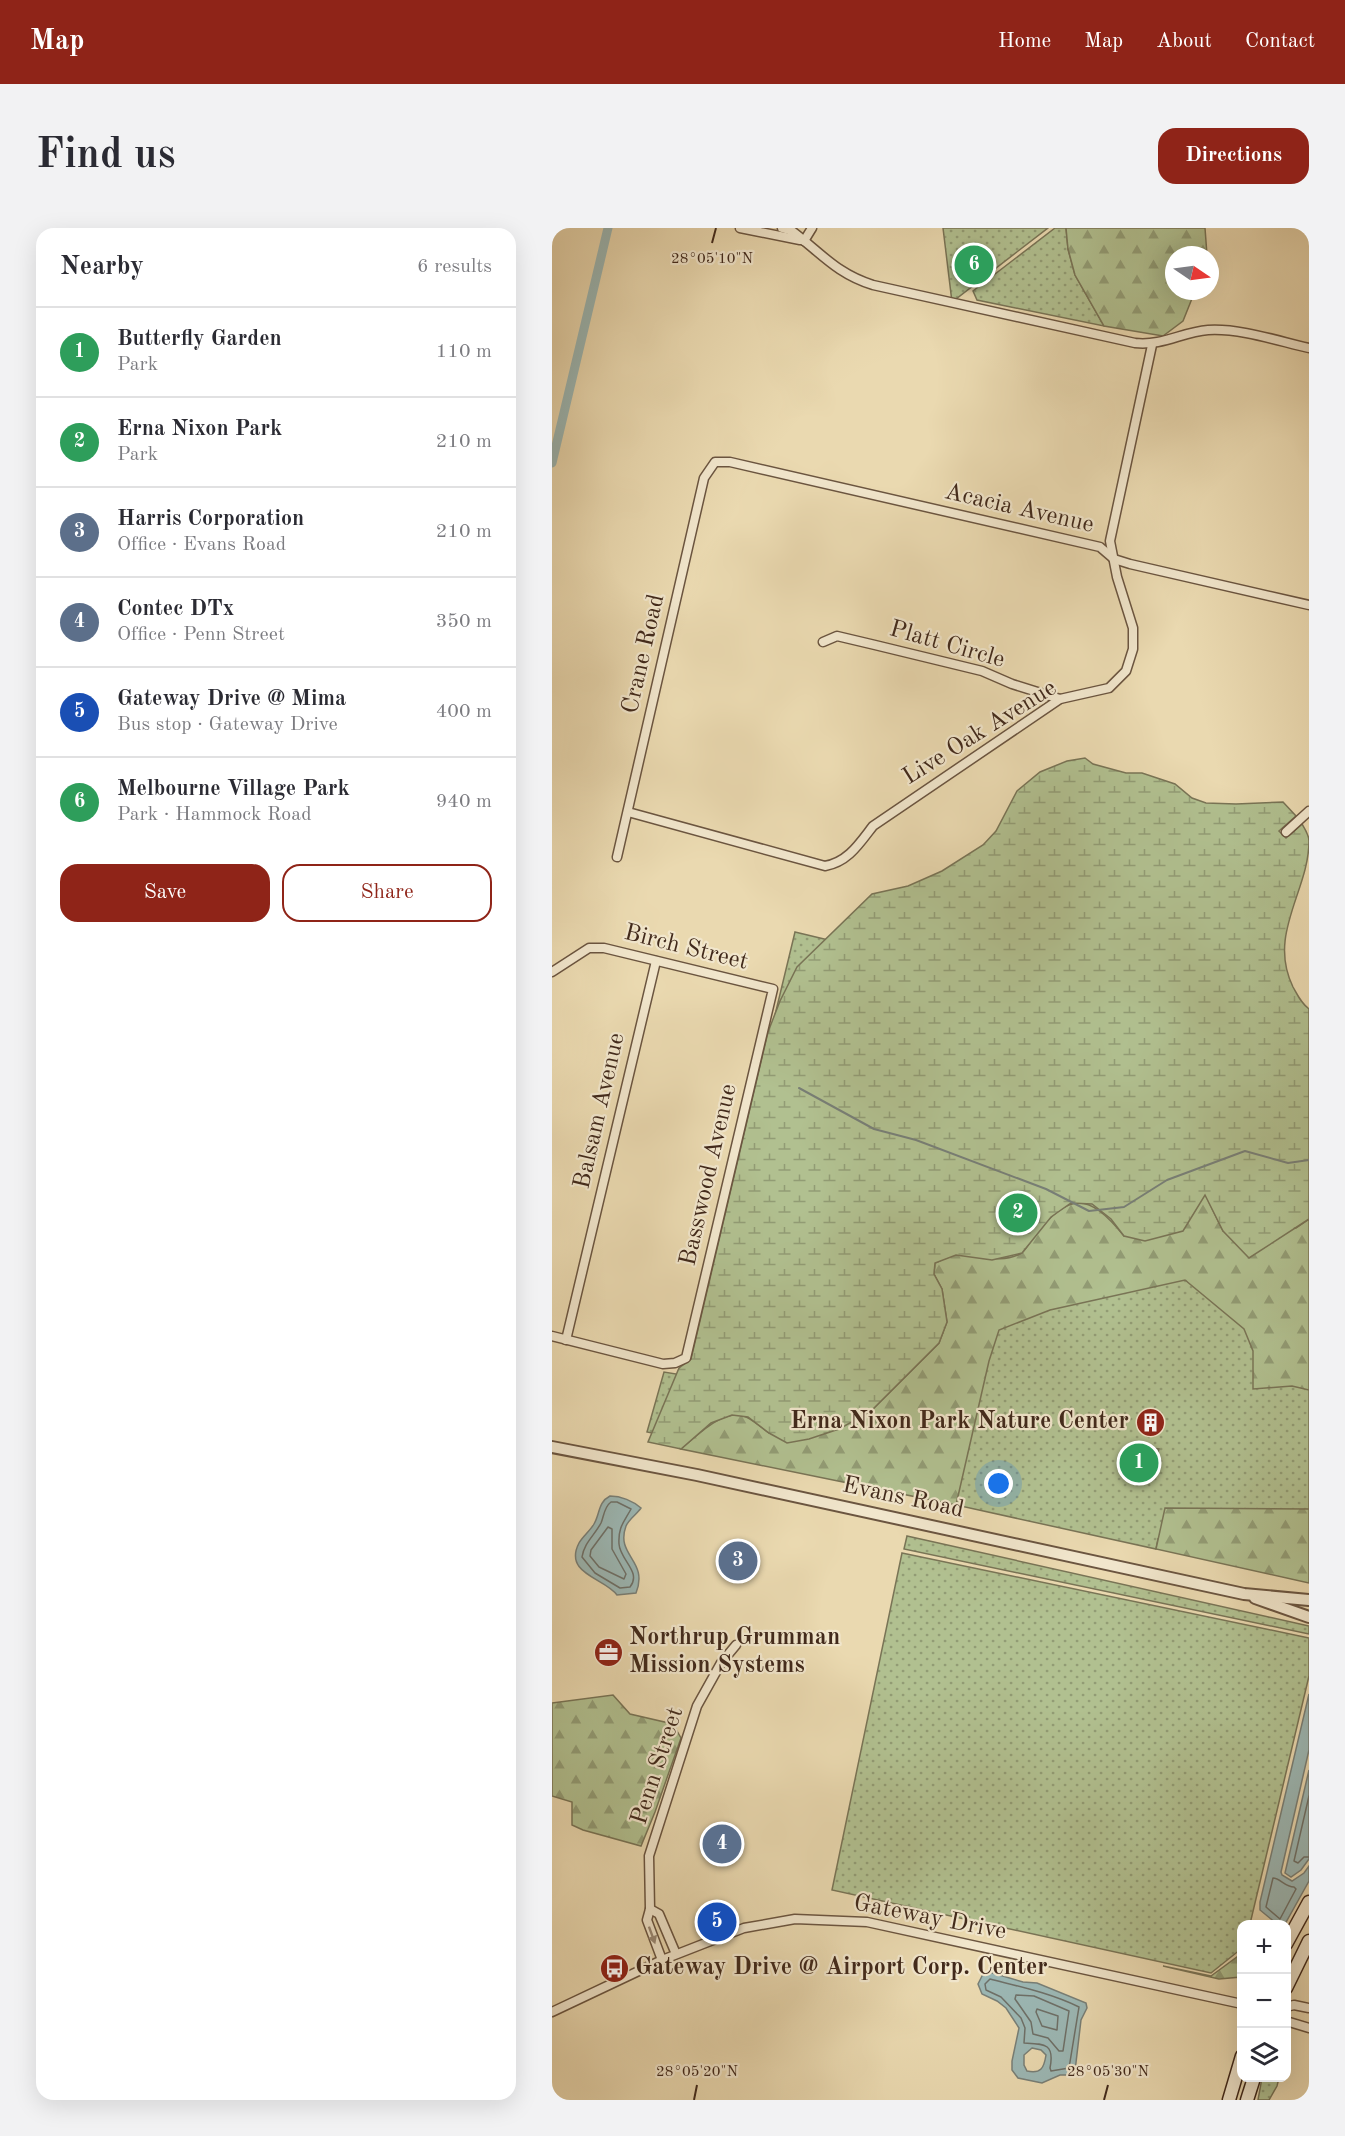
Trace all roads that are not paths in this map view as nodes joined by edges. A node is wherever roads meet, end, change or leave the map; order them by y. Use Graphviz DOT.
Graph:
graph roads {
  1 [pos="740,228"];
  2 [pos="782,228"];
  3 [pos="812,228"];
  4 [pos="804,241"];
  5 [pos="1152,345"];
  6 [pos="1309,348"];
  7 [pos="715,462"];
  8 [pos="1114,559"];
  9 [pos="1309,605"];
  10 [pos="823,642"];
  11 [pos="1060,699"];
  12 [pos="1309,811"];
  13 [pos="628,812"];
  14 [pos="1286,832"];
  15 [pos="617,857"];
  16 [pos="656,961"];
  17 [pos="552,972"];
  18 [pos="773,989"];
  19 [pos="552,1336"];
  20 [pos="566,1340"];
  21 [pos="552,1447"];
  22 [pos="1244,1594"];
  23 [pos="1309,1600"];
  24 [pos="1309,1617"];
  25 [pos="736,1645"];
  26 [pos="1309,1902"];
  27 [pos="650,1910"];
  28 [pos="1291,1936"];
  29 [pos="1309,1941"];
  30 [pos="676,1954"];
  31 [pos="662,1960"];
  32 [pos="1291,1979"];
  33 [pos="1237,2003"];
  34 [pos="1291,2006"];
  35 [pos="1309,2008"];
  36 [pos="552,2012"];
  37 [pos="1291,2022"];
  38 [pos="1309,2028"];
  39 [pos="1237,2072"];
  40 [pos="1253,2082"];
  41 [pos="1228,2100"];
  42 [pos="1247,2100"];
  1 -- 4 [label="street"];
  2 -- 4 [label="street"];
  3 -- 4 [label="street"];
  4 -- 5 [label="street"];
  5 -- 6 [label="street"];
  5 -- 8 [label="street, Live Oak Avenue"];
  7 -- 8 [label="street, Acacia Avenue"];
  7 -- 13 [label="street, Crane Road"];
  8 -- 9 [label="street, Acacia Avenue"];
  8 -- 11 [label="street, Live Oak Avenue"];
  10 -- 11 [label="street, Platt Circle"];
  11 -- 13 [label="street, Live Oak Avenue"];
  12 -- 14 [label="street"];
  13 -- 15 [label="street, Crane Road"];
  16 -- 17 [label="street, Birch Street"];
  16 -- 18 [label="street, Birch Street"];
  16 -- 20 [label="street, Balsam Avenue"];
  18 -- 20 [label="street, Basswood Avenue"];
  19 -- 20 [label="street"];
  21 -- 22 [label="street, Evans Road"];
  22 -- 23 [label="street, Evans Road"];
  22 -- 24 [label="street, Evans Road"];
  25 -- 27 [label="street, Penn Street"];
  26 -- 28 [label="main road"];
  27 -- 30 [label="street"];
  27 -- 31 [label="street, Penn Street, one-way"];
  29 -- 32 [label="main road"];
  30 -- 31 [label="street, Gateway Drive"];
  30 -- 33 [label="street, Gateway Drive"];
  31 -- 36 [label="street, Gateway Drive"];
  34 -- 35 [label="street"];
  37 -- 38 [label="street"];
  39 -- 41 [label="main road"];
  40 -- 42 [label="main road"];
}
